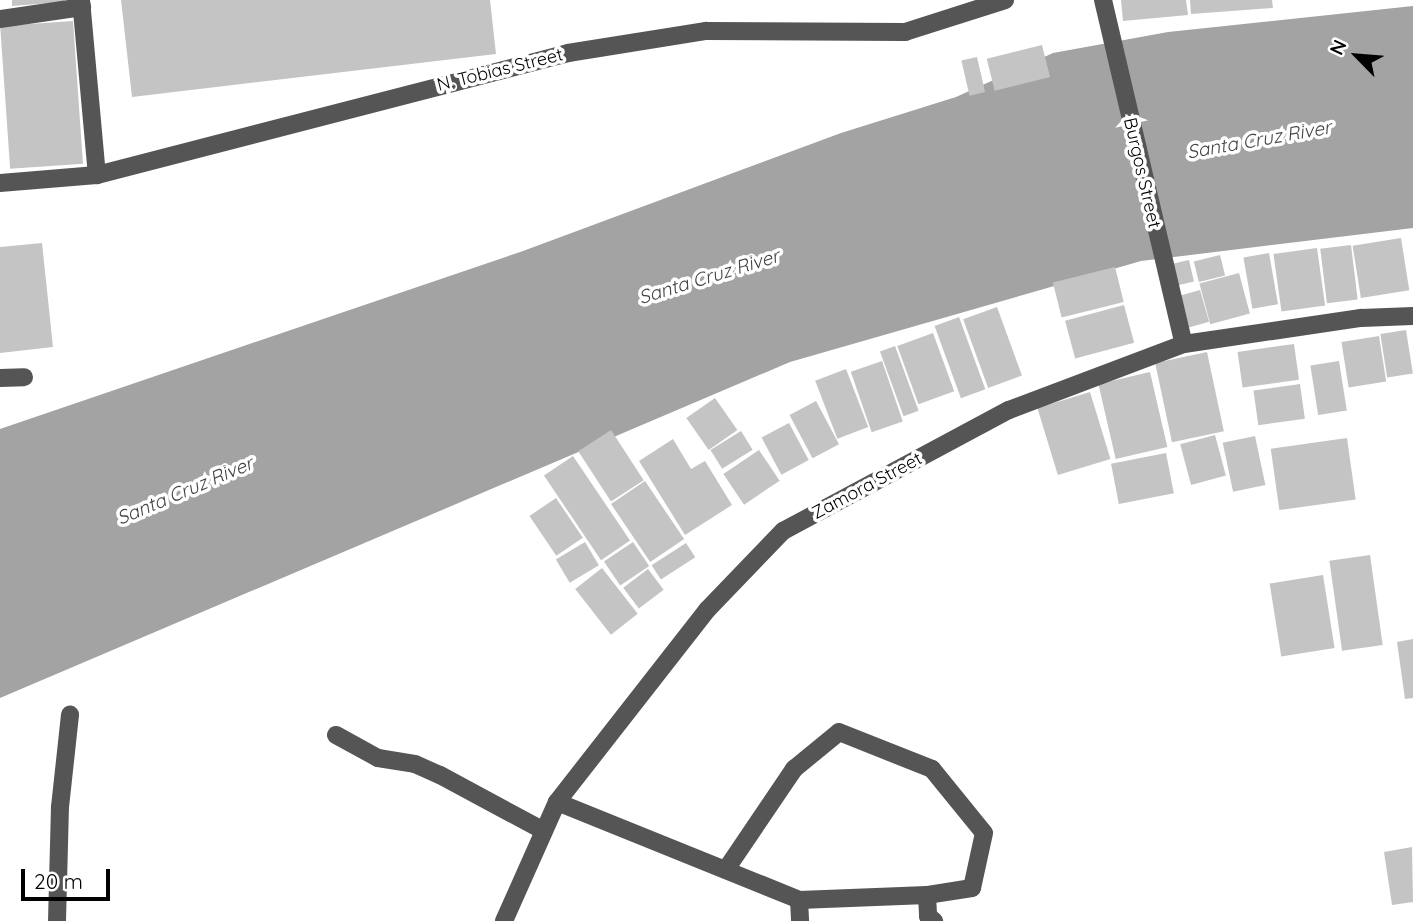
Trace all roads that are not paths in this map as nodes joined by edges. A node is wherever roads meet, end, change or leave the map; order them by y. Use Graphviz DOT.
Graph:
graph roads {
  1 [pos="1004,0"];
  2 [pos="1103,0"];
  3 [pos="82,4"];
  4 [pos="0,19"];
  5 [pos="97,175"];
  6 [pos="0,183"];
  7 [pos="1413,316"];
  8 [pos="1184,344"];
  9 [pos="24,377"];
  10 [pos="0,378"];
  11 [pos="70,715"];
  12 [pos="336,735"];
  13 [pos="557,802"];
  14 [pos="544,831"];
  15 [pos="727,868"];
  16 [pos="927,895"];
  17 [pos="799,900"];
  18 [pos="57,921"];
  19 [pos="504,921"];
  20 [pos="800,921"];
  21 [pos="934,921"];
  1 -- 5 [label="street, N. Tobias Street"];
  2 -- 8 [label="street, Burgos Street"];
  3 -- 4 [label="street"];
  3 -- 5 [label="street"];
  5 -- 6 [label="street, N. Tobias Street"];
  7 -- 8 [label="street, Zamora Street"];
  8 -- 13 [label="street, Zamora Street"];
  9 -- 10 [label="street"];
  11 -- 18 [label="street"];
  12 -- 14 [label="street"];
  13 -- 14 [label="street, Zamora Street"];
  13 -- 15 [label="street"];
  14 -- 19 [label="street, Zamora Street"];
  15 -- 16 [label="street"];
  15 -- 17 [label="street"];
  16 -- 17 [label="street"];
  16 -- 21 [label="street"];
  17 -- 20 [label="street"];
}
